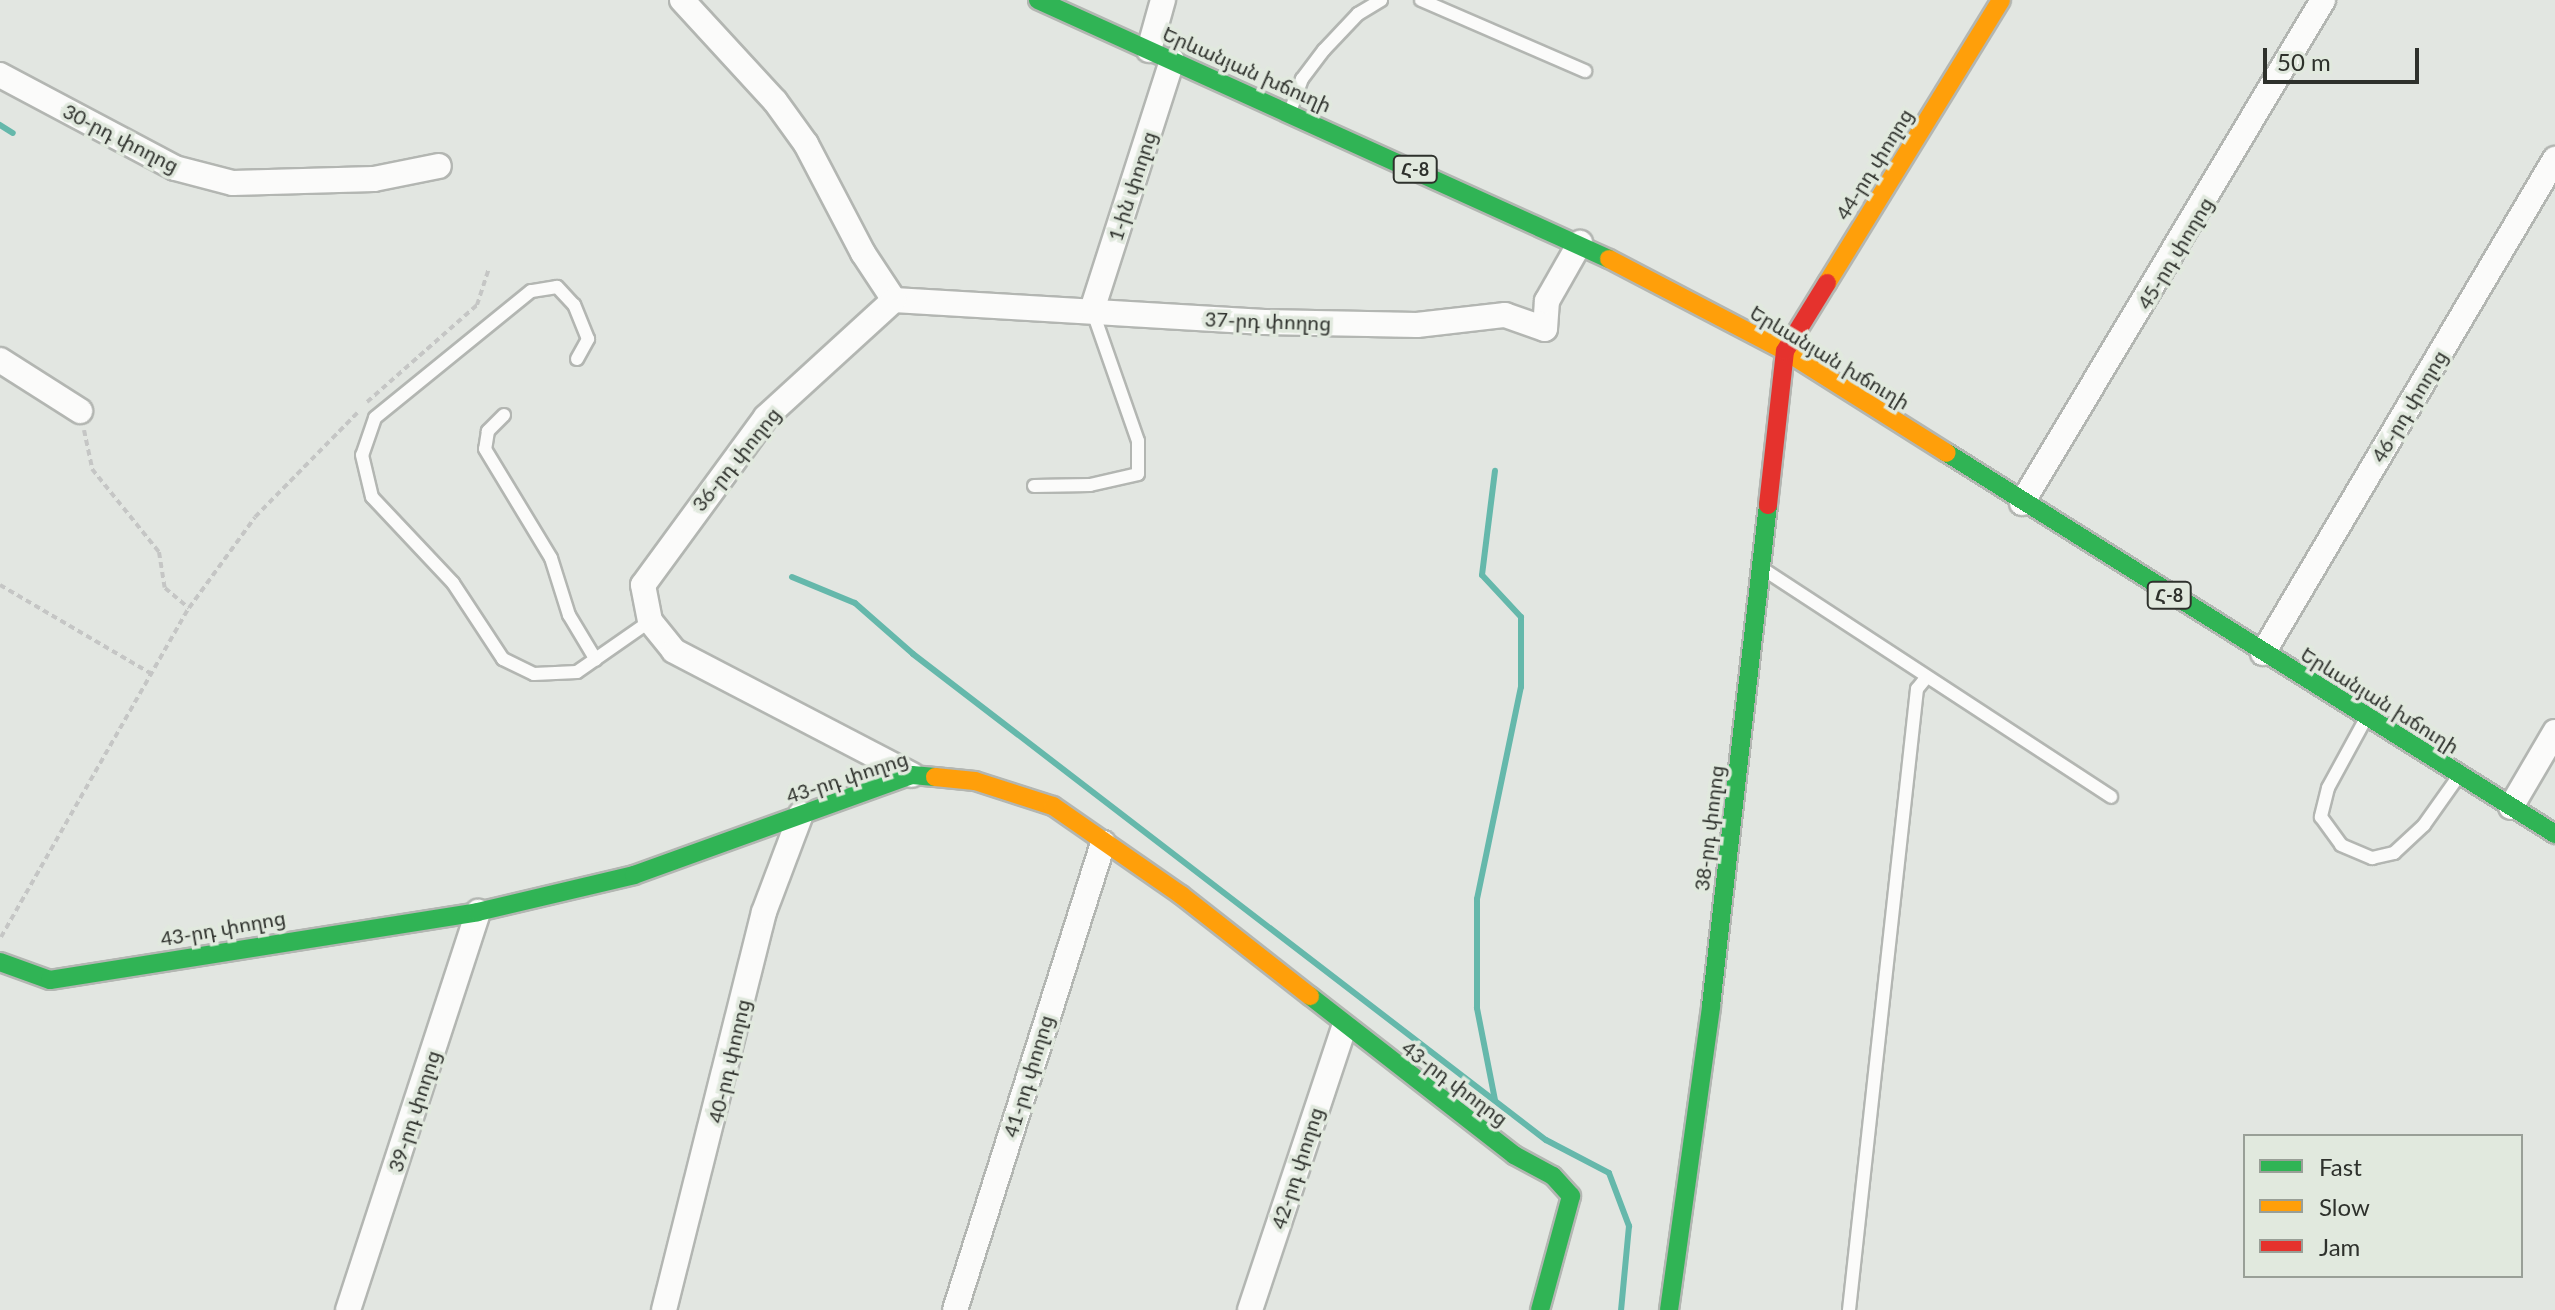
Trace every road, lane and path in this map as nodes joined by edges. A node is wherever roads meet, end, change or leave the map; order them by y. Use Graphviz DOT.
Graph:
graph roads {
  1 [pos="682,0"];
  2 [pos="1038,0"];
  3 [pos="1163,0"];
  4 [pos="1381,0"];
  5 [pos="1421,0"];
  6 [pos="2001,0"];
  7 [pos="2323,0"];
  8 [pos="1149,50"];
  9 [pos="1172,61"];
  10 [pos="1585,71"];
  11 [pos="0,75"];
  12 [pos="1290,112"];
  13 [pos="2555,159"];
  14 [pos="439,166"];
  15 [pos="1580,243"];
  16 [pos="489,268"];
  17 [pos="894,300"];
  18 [pos="1092,310"];
  19 [pos="1785,351"];
  20 [pos="577,359"];
  21 [pos="0,360"];
  22 [pos="80,411"];
  23 [pos="504,415"];
  24 [pos="1034,486"];
  25 [pos="2022,503"];
  26 [pos="1761,567"];
  27 [pos="0,585"];
  28 [pos="189,608"];
  29 [pos="650,621"];
  30 [pos="2263,653"];
  31 [pos="596,660"];
  32 [pos="150,673"];
  33 [pos="1926,678"];
  34 [pos="2366,717"];
  35 [pos="2555,732"];
  36 [pos="912,775"];
  37 [pos="2459,775"];
  38 [pos="2111,797"];
  39 [pos="2511,807"];
  40 [pos="801,814"];
  41 [pos="2555,834"];
  42 [pos="1103,843"];
  43 [pos="478,912"];
  44 [pos="0,939"];
  45 [pos="0,962"];
  46 [pos="1344,1027"];
  47 [pos="348,1310"];
  48 [pos="664,1310"];
  49 [pos="955,1310"];
  50 [pos="1250,1310"];
  51 [pos="1540,1310"];
  52 [pos="1669,1310"];
  53 [pos="1849,1310"];
  1 -- 17 [label="street"];
  2 -- 8 [label="street, Երևանյան խճուղի / Հ-8"];
  3 -- 8 [label="street"];
  4 -- 12 [label="lane"];
  5 -- 10 [label="lane"];
  6 -- 19 [label="street, 44-րդ փողոց"];
  7 -- 25 [label="street, 45-րդ փողոց"];
  8 -- 9 [label="street, Երևանյան խճուղի / Հ-8"];
  9 -- 12 [label="street, Երևանյան խճուղի / Հ-8"];
  9 -- 18 [label="street, 1-ին փողոց"];
  11 -- 14 [label="street, 30-րդ փողոց"];
  12 -- 15 [label="street, Երևանյան խճուղի / Հ-8"];
  13 -- 30 [label="street, 46-րդ փողոց"];
  15 -- 18 [label="street, 37-րդ փողոց"];
  15 -- 19 [label="street, Երևանյան խճուղի / Հ-8"];
  16 -- 28 [label="path"];
  17 -- 18 [label="street, 37-րդ փողոց"];
  17 -- 29 [label="street, 36-րդ փողոց"];
  18 -- 24 [label="lane"];
  19 -- 25 [label="street, Երևանյան խճուղի / Հ-8"];
  19 -- 26 [label="street, 38-րդ փողոց"];
  20 -- 31 [label="lane"];
  21 -- 22 [label="street"];
  22 -- 28 [label="path"];
  23 -- 31 [label="lane"];
  25 -- 30 [label="street, Երևանյան խճուղի / Հ-8"];
  26 -- 33 [label="lane"];
  26 -- 52 [label="street, 38-րդ փողոց"];
  27 -- 32 [label="path"];
  28 -- 32 [label="path"];
  29 -- 31 [label="lane"];
  29 -- 36 [label="street"];
  30 -- 34 [label="street, Երևանյան խճուղի / Հ-8"];
  32 -- 44 [label="path"];
  33 -- 38 [label="lane"];
  33 -- 53 [label="lane"];
  34 -- 37 [label="street, Երևանյան խճուղի / Հ-8"];
  34 -- 37 [label="lane"];
  35 -- 39 [label="street"];
  36 -- 40 [label="street, 43-րդ փողոց"];
  36 -- 42 [label="street, 43-րդ փողոց"];
  37 -- 39 [label="street, Երևանյան խճուղի / Հ-8"];
  39 -- 41 [label="street, Երևանյան խճուղի / Հ-8"];
  40 -- 43 [label="street, 43-րդ փողոց"];
  40 -- 48 [label="street, 40-րդ փողոց"];
  42 -- 46 [label="street, 43-րդ փողոց"];
  42 -- 49 [label="street, 41-րդ փողոց"];
  43 -- 45 [label="street, 43-րդ փողոց"];
  43 -- 47 [label="street, 39-րդ փողոց"];
  46 -- 50 [label="street, 42-րդ փողոց"];
  46 -- 51 [label="street, 43-րդ փողոց"];
}
